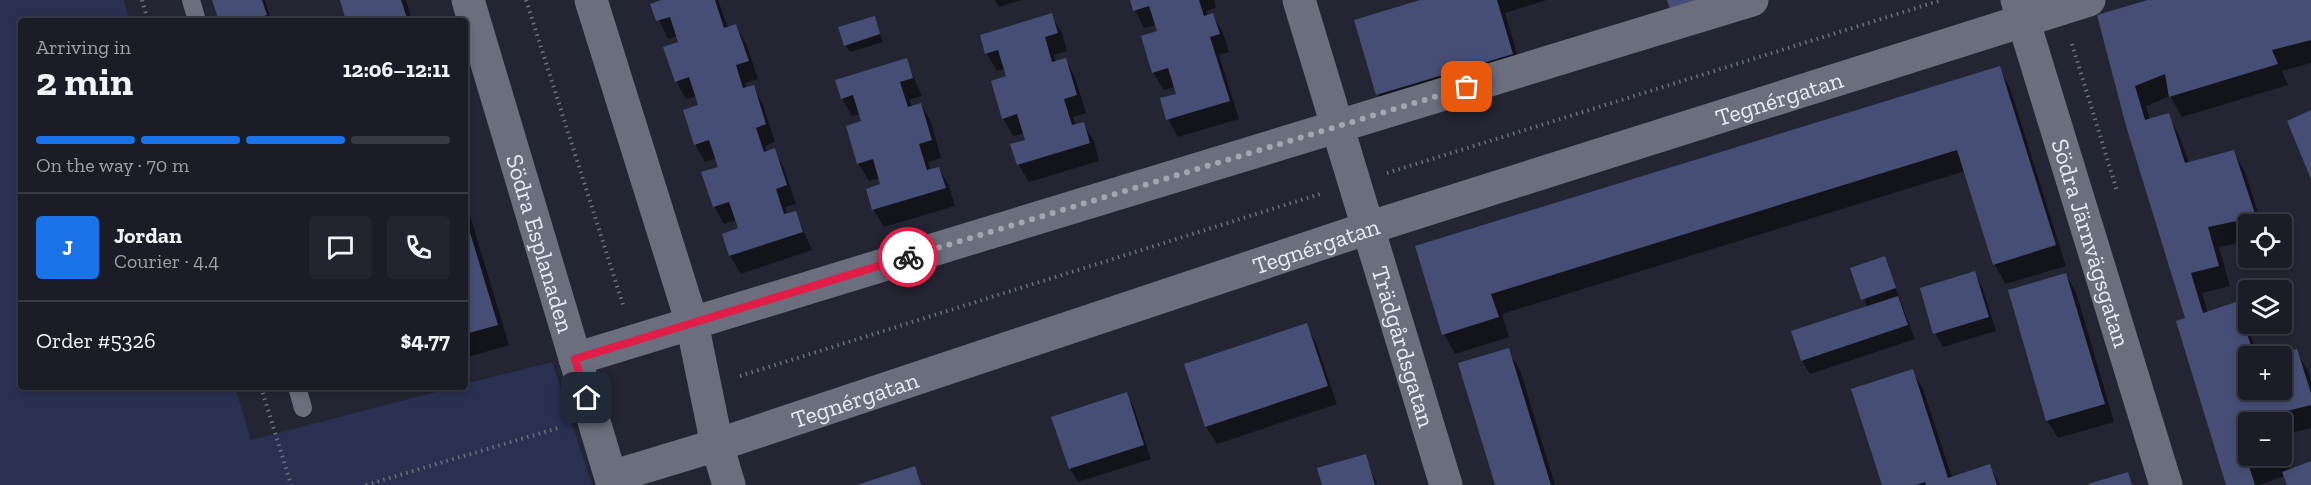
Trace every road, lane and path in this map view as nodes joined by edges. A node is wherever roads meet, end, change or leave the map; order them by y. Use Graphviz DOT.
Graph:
graph roads {
  1 [pos="142,0"];
  2 [pos="192,0"];
  3 [pos="468,0"];
  4 [pos="526,0"];
  5 [pos="591,0"];
  6 [pos="1299,0"];
  7 [pos="1752,0"];
  8 [pos="2089,0"];
  9 [pos="2020,11"];
  10 [pos="147,18"];
  11 [pos="196,18"];
  12 [pos="1336,126"];
  13 [pos="1368,228"];
  14 [pos="692,324"];
  15 [pos="634,341"];
  16 [pos="575,359"];
  17 [pos="262,390"];
  18 [pos="298,390"];
  19 [pos="303,408"];
  20 [pos="593,417"];
  21 [pos="717,446"];
  22 [pos="612,481"];
  23 [pos="291,485"];
  24 [pos="366,485"];
  25 [pos="729,485"];
  26 [pos="1446,485"];
  27 [pos="2166,485"];
  1 -- 10 [label="path"];
  2 -- 11 [label="lane"];
  3 -- 16 [label="street, Södra Esplanaden"];
  4 -- 15 [label="path"];
  5 -- 14 [label="street"];
  6 -- 12 [label="street, Trädgårdsgatan"];
  7 -- 12 [label="street"];
  8 -- 9 [label="street, Tegnérgatan"];
  9 -- 13 [label="street, Tegnérgatan"];
  9 -- 27 [label="street, Södra Järnvägsgatan"];
  12 -- 13 [label="street, Trädgårdsgatan"];
  12 -- 14 [label="street"];
  13 -- 21 [label="street, Tegnérgatan"];
  13 -- 26 [label="street, Trädgårdsgatan"];
  14 -- 15 [label="street"];
  14 -- 21 [label="street"];
  15 -- 16 [label="street"];
  16 -- 20 [label="street, Södra Esplanaden"];
  17 -- 23 [label="path"];
  18 -- 19 [label="lane"];
  20 -- 22 [label="street, Södra Esplanaden"];
  20 -- 24 [label="path"];
  21 -- 22 [label="street, Tegnérgatan"];
  21 -- 25 [label="street"];
}
